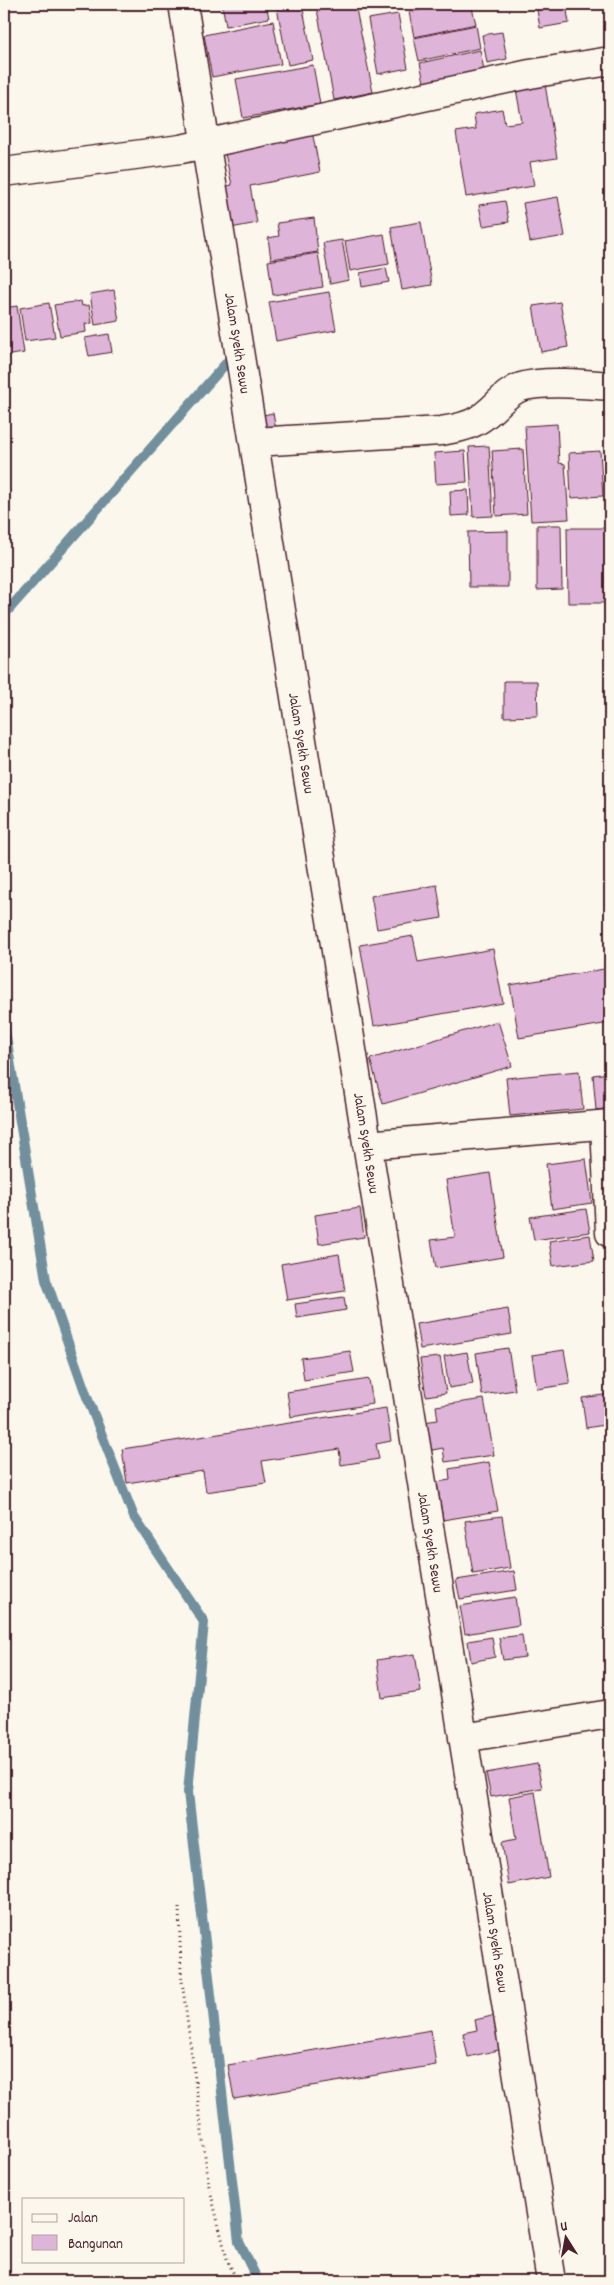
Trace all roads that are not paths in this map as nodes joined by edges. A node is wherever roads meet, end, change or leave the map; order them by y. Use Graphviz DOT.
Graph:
graph roads {
  1 [pos="183,4"];
  2 [pos="610,60"];
  3 [pos="195,146"];
  4 [pos="4,172"];
  5 [pos="610,386"];
  6 [pos="254,442"];
  7 [pos="608,1125"];
  8 [pos="367,1145"];
  9 [pos="610,1233"];
  10 [pos="610,1714"];
  11 [pos="463,1738"];
  12 [pos="551,2281"];
  1 -- 3 [label="street, Jalam Syekh Sewu"];
  2 -- 3 [label="street"];
  3 -- 4 [label="street"];
  3 -- 6 [label="street, Jalam Syekh Sewu"];
  5 -- 6 [label="street"];
  6 -- 8 [label="street, Jalam Syekh Sewu"];
  7 -- 8 [label="street"];
  7 -- 9 [label="street"];
  8 -- 11 [label="street, Jalam Syekh Sewu"];
  10 -- 11 [label="street"];
  11 -- 12 [label="street, Jalam Syekh Sewu"];
}
